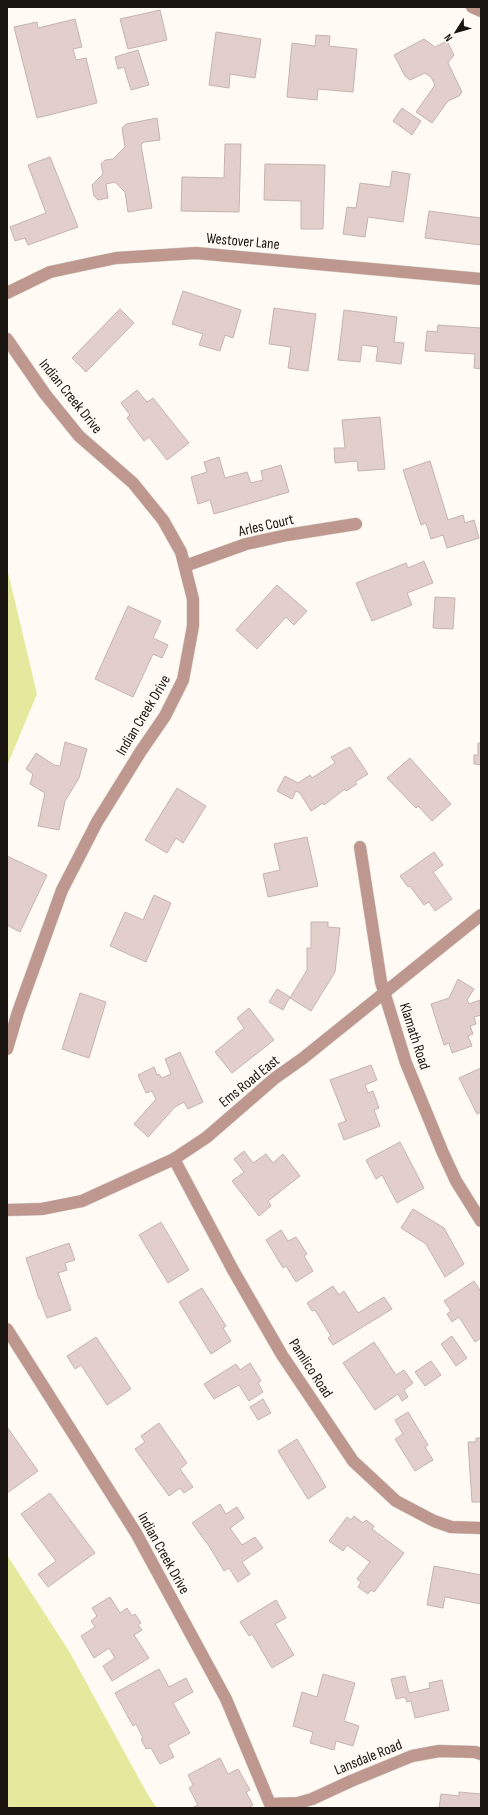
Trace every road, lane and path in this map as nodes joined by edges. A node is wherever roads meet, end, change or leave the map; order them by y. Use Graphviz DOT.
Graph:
graph roads {
  1 [pos="472,7"];
  2 [pos="481,11"];
  3 [pos="481,279"];
  4 [pos="7,293"];
  5 [pos="7,339"];
  6 [pos="356,524"];
  7 [pos="186,566"];
  8 [pos="360,847"];
  9 [pos="481,915"];
  10 [pos="384,992"];
  11 [pos="7,1049"];
  12 [pos="174,1159"];
  13 [pos="7,1210"];
  14 [pos="481,1221"];
  15 [pos="7,1329"];
  16 [pos="481,1528"];
  17 [pos="481,1754"];
  18 [pos="270,1804"];
  1 -- 2 [label="street"];
  3 -- 4 [label="street, Westover Lane"];
  5 -- 7 [label="street, Indian Creek Drive"];
  6 -- 7 [label="street, Arles Court"];
  7 -- 11 [label="street, Indian Creek Drive"];
  8 -- 10 [label="street, Klamath Road"];
  9 -- 10 [label="street, Ems Road East"];
  10 -- 12 [label="street, Ems Road East"];
  10 -- 14 [label="street, Klamath Road"];
  12 -- 13 [label="street, Ems Road East"];
  12 -- 16 [label="street, Pamlico Road"];
  15 -- 18 [label="street, Indian Creek Drive"];
  17 -- 18 [label="street, Lansdale Road"];
}
